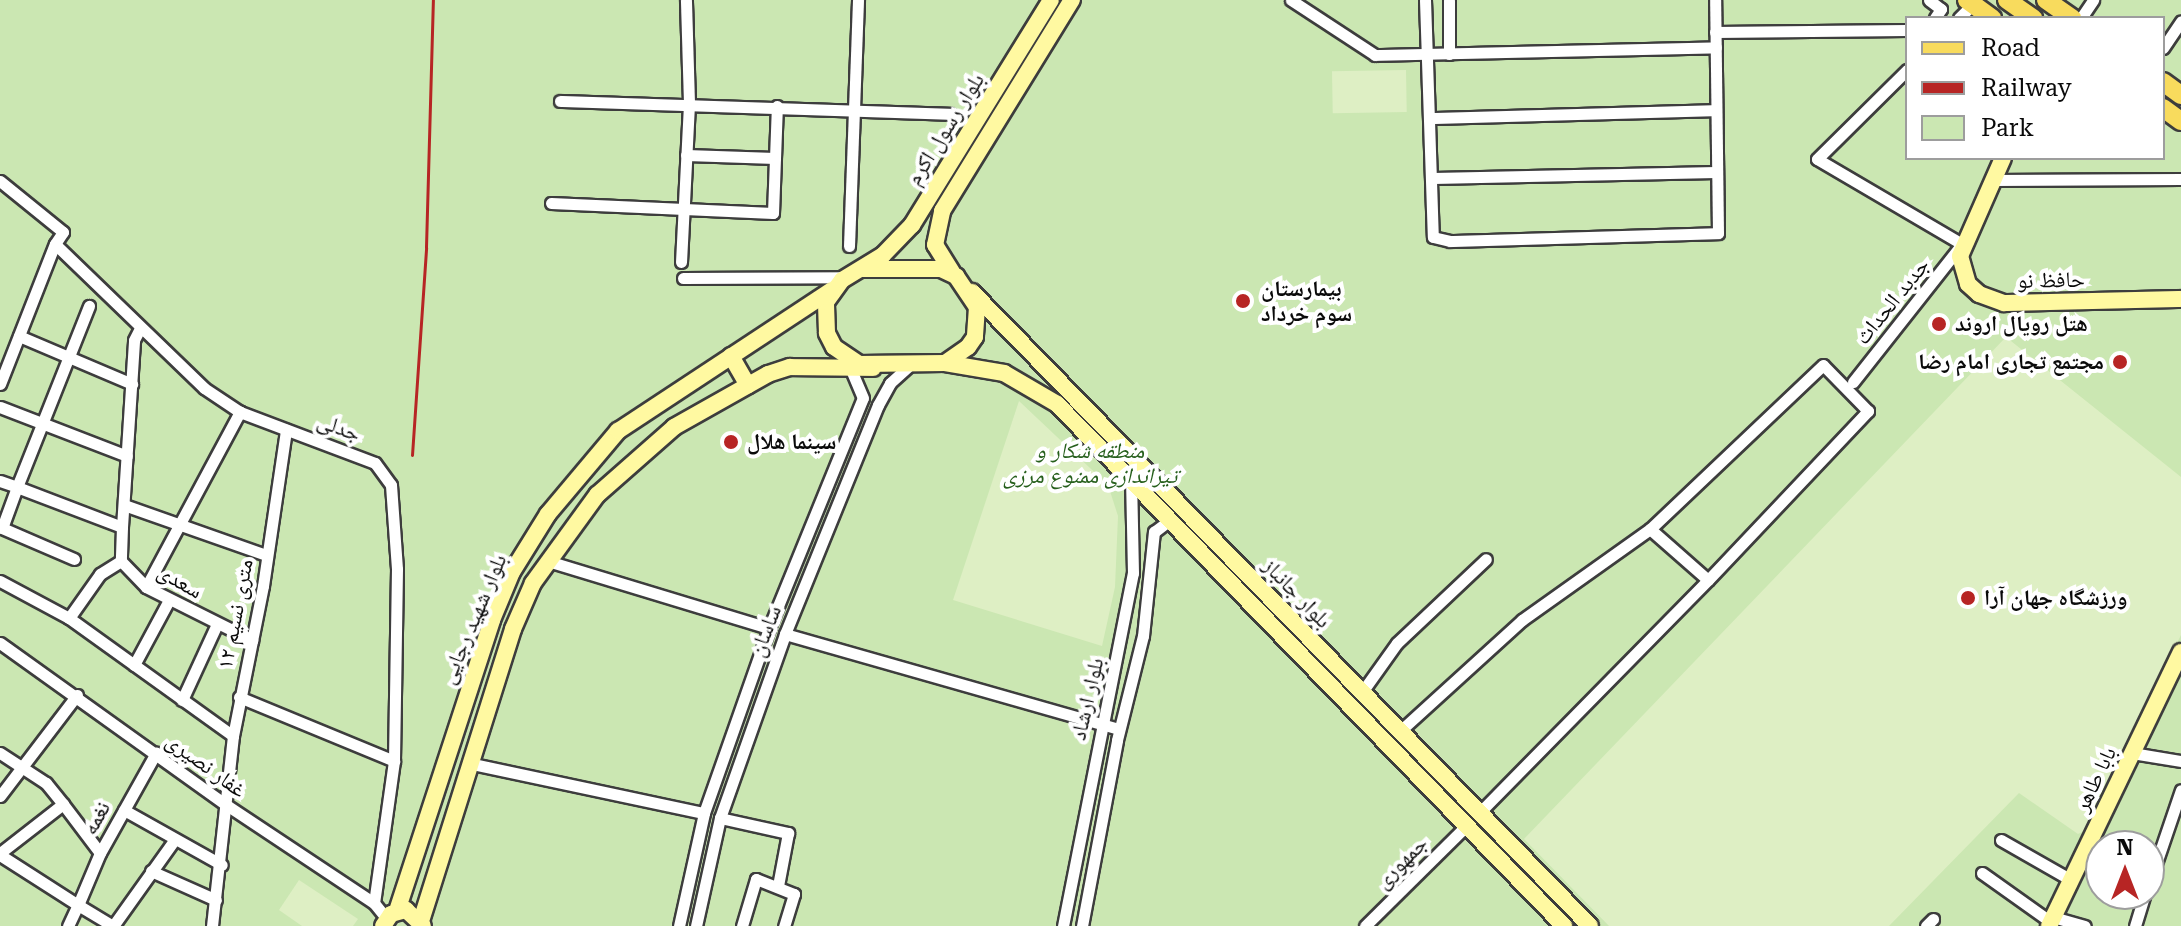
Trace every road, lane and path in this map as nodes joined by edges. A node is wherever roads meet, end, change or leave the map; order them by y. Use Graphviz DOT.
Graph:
graph roads {
  1 [pos="686,0"];
  2 [pos="858,0"];
  3 [pos="1051,0"];
  4 [pos="1072,0"];
  5 [pos="1291,0"];
  6 [pos="1425,0"];
  7 [pos="1449,0"];
  8 [pos="1715,0"];
  9 [pos="1929,0"];
  10 [pos="2007,0"];
  11 [pos="2046,0"];
  12 [pos="1970,2"];
  13 [pos="1936,16"];
  14 [pos="1989,16"];
  15 [pos="2030,16"];
  16 [pos="2069,16"];
  17 [pos="2181,21"];
  18 [pos="1905,30"];
  19 [pos="1715,32"];
  20 [pos="2165,45"];
  21 [pos="1716,47"];
  22 [pos="1449,54"];
  23 [pos="1430,55"];
  24 [pos="1905,72"];
  25 [pos="560,101"];
  26 [pos="689,103"];
  27 [pos="777,106"];
  28 [pos="856,109"];
  29 [pos="1715,110"];
  30 [pos="950,114"];
  31 [pos="1431,118"];
  32 [pos="686,155"];
  33 [pos="775,158"];
  34 [pos="2002,160"];
  35 [pos="1716,172"];
  36 [pos="1433,178"];
  37 [pos="2181,179"];
  38 [pos="1993,180"];
  39 [pos="0,181"];
  40 [pos="551,203"];
  41 [pos="684,209"];
  42 [pos="55,244"];
  43 [pos="1962,244"];
  44 [pos="849,246"];
  45 [pos="681,262"];
  46 [pos="856,273"];
  47 [pos="956,276"];
  48 [pos="683,278"];
  49 [pos="832,290"];
  50 [pos="972,292"];
  51 [pos="2181,299"];
  52 [pos="89,306"];
  53 [pos="140,328"];
  54 [pos="19,336"];
  55 [pos="731,356"];
  56 [pos="69,357"];
  57 [pos="5,358"];
  58 [pos="945,363"];
  59 [pos="909,366"];
  60 [pos="850,367"];
  61 [pos="873,368"];
  62 [pos="1853,382"];
  63 [pos="0,384"];
  64 [pos="132,384"];
  65 [pos="748,386"];
  66 [pos="0,407"];
  67 [pos="240,412"];
  68 [pos="43,423"];
  69 [pos="286,430"];
  70 [pos="127,456"];
  71 [pos="1131,480"];
  72 [pos="0,481"];
  73 [pos="17,487"];
  74 [pos="124,505"];
  75 [pos="1170,520"];
  76 [pos="178,526"];
  77 [pos="122,527"];
  78 [pos="1650,529"];
  79 [pos="266,555"];
  80 [pos="74,559"];
  81 [pos="1486,559"];
  82 [pos="121,561"];
  83 [pos="548,561"];
  84 [pos="1708,580"];
  85 [pos="0,581"];
  86 [pos="146,587"];
  87 [pos="169,600"];
  88 [pos="69,618"];
  89 [pos="217,624"];
  90 [pos="769,628"];
  91 [pos="785,634"];
  92 [pos="252,640"];
  93 [pos="0,643"];
  94 [pos="2181,652"];
  95 [pos="134,665"];
  96 [pos="1362,692"];
  97 [pos="77,695"];
  98 [pos="239,697"];
  99 [pos="182,700"];
  100 [pos="1099,726"];
  101 [pos="1119,729"];
  102 [pos="1400,731"];
  103 [pos="233,736"];
  104 [pos="0,753"];
  105 [pos="156,753"];
  106 [pos="2132,753"];
  107 [pos="394,761"];
  108 [pos="2181,761"];
  109 [pos="468,763"];
  110 [pos="22,766"];
  111 [pos="2181,790"];
  112 [pos="0,796"];
  113 [pos="63,804"];
  114 [pos="228,806"];
  115 [pos="124,810"];
  116 [pos="704,813"];
  117 [pos="1479,813"];
  118 [pos="720,818"];
  119 [pos="1466,826"];
  120 [pos="2165,837"];
  121 [pos="2001,840"];
  122 [pos="173,842"];
  123 [pos="100,853"];
  124 [pos="0,854"];
  125 [pos="222,865"];
  126 [pos="151,871"];
  127 [pos="1982,873"];
  128 [pos="2071,880"];
  129 [pos="778,886"];
  130 [pos="216,900"];
  131 [pos="374,903"];
  132 [pos="78,905"];
  133 [pos="389,919"];
  134 [pos="2051,922"];
  135 [pos="422,923"];
  136 [pos="68,926"];
  137 [pos="212,926"];
  138 [pos="679,926"];
  139 [pos="696,926"];
  140 [pos="742,926"];
  141 [pos="784,926"];
  142 [pos="1063,926"];
  143 [pos="1082,926"];
  144 [pos="1365,926"];
  145 [pos="1564,926"];
  146 [pos="1590,926"];
  147 [pos="2085,926"];
  1 -- 26 [label="street"];
  2 -- 28 [label="street"];
  3 -- 46 [label="main road, بلوار رسول اکرم"];
  4 -- 47 [label="main road, بلوار رسول اکرم"];
  5 -- 23 [label="street"];
  6 -- 23 [label="street"];
  7 -- 22 [label="street"];
  8 -- 19 [label="street"];
  9 -- 13 [label="street"];
  10 -- 15 [label="main road"];
  11 -- 16 [label="main road"];
  12 -- 14 [label="main road"];
  17 -- 20 [label="street"];
  18 -- 19 [label="street"];
  19 -- 21 [label="street"];
  21 -- 22 [label="street"];
  21 -- 29 [label="street"];
  22 -- 23 [label="street"];
  23 -- 31 [label="street"];
  24 -- 43 [label="street"];
  25 -- 26 [label="street"];
  26 -- 27 [label="street"];
  26 -- 32 [label="street"];
  27 -- 28 [label="street"];
  27 -- 33 [label="street"];
  28 -- 30 [label="street"];
  28 -- 44 [label="street"];
  29 -- 31 [label="street"];
  29 -- 35 [label="street"];
  31 -- 36 [label="street"];
  32 -- 33 [label="street"];
  32 -- 41 [label="street"];
  33 -- 41 [label="street"];
  34 -- 38 [label="main road"];
  35 -- 36 [label="street"];
  35 -- 36 [label="street"];
  37 -- 38 [label="street"];
  38 -- 43 [label="main road"];
  39 -- 42 [label="street, جدلی"];
  40 -- 41 [label="street"];
  41 -- 45 [label="street"];
  42 -- 53 [label="street, جدلی"];
  42 -- 54 [label="street"];
  43 -- 51 [label="main road, حافظ نو"];
  43 -- 62 [label="street, جدبد الحداث"];
  46 -- 47 [label="main road"];
  46 -- 48 [label="street"];
  46 -- 49 [label="main road"];
  47 -- 50 [label="main road"];
  49 -- 55 [label="main road, بلوار شهید رجایی"];
  49 -- 61 [label="main road"];
  50 -- 58 [label="main road"];
  50 -- 96 [label="main road, بلوار جانباز"];
  52 -- 56 [label="street"];
  53 -- 64 [label="street"];
  53 -- 67 [label="street, جدلی"];
  54 -- 56 [label="street"];
  54 -- 57 [label="street"];
  55 -- 65 [label="main road"];
  55 -- 133 [label="main road, بلوار شهید رجایی"];
  56 -- 64 [label="street"];
  56 -- 68 [label="street"];
  57 -- 63 [label="street"];
  58 -- 59 [label="main road"];
  58 -- 71 [label="main road, بلوار جانباز"];
  59 -- 61 [label="main road"];
  59 -- 91 [label="street, ساسان"];
  60 -- 61 [label="main road, بلوار شهید رجایی"];
  60 -- 65 [label="main road, بلوار شهید رجایی"];
  60 -- 90 [label="street, ساسان"];
  64 -- 70 [label="street"];
  65 -- 83 [label="main road, بلوار شهید رجایی"];
  66 -- 68 [label="street"];
  67 -- 69 [label="street, جدلی"];
  67 -- 76 [label="street"];
  68 -- 70 [label="street"];
  68 -- 73 [label="street"];
  69 -- 79 [label="street, ۱۲ متری نسیم"];
  69 -- 107 [label="street, جدلی"];
  70 -- 74 [label="street"];
  71 -- 75 [label="main road, بلوار جانباز"];
  71 -- 100 [label="street, بلوار ارشاد"];
  72 -- 73 [label="street"];
  73 -- 77 [label="street"];
  73 -- 80 [label="street"];
  74 -- 76 [label="street"];
  74 -- 77 [label="street"];
  75 -- 101 [label="street, بلوار ارشاد"];
  75 -- 119 [label="main road, بلوار جانباز"];
  76 -- 79 [label="street"];
  76 -- 86 [label="street"];
  77 -- 82 [label="street"];
  78 -- 84 [label="street"];
  78 -- 84 [label="street"];
  78 -- 102 [label="street"];
  79 -- 92 [label="street, ۱۲ متری نسیم"];
  81 -- 96 [label="street"];
  82 -- 86 [label="street, سعدی"];
  82 -- 88 [label="street"];
  83 -- 90 [label="street"];
  83 -- 109 [label="main road, بلوار شهید رجایی"];
  84 -- 117 [label="street"];
  85 -- 88 [label="street"];
  86 -- 87 [label="street, سعدی"];
  87 -- 89 [label="street, سعدی"];
  87 -- 95 [label="street"];
  88 -- 95 [label="street"];
  89 -- 92 [label="street, سعدی"];
  89 -- 99 [label="street"];
  90 -- 116 [label="street, ساسان"];
  91 -- 100 [label="street"];
  91 -- 118 [label="street, ساسان"];
  92 -- 98 [label="street, ۱۲ متری نسیم"];
  93 -- 97 [label="street, غفار نصیری"];
  94 -- 106 [label="main road, بابا طاهر"];
  95 -- 99 [label="street"];
  96 -- 102 [label="main road, بلوار جانباز"];
  97 -- 105 [label="street, غفار نصیری"];
  97 -- 110 [label="street"];
  98 -- 103 [label="street, ۱۲ متری نسیم"];
  98 -- 107 [label="street"];
  99 -- 103 [label="street"];
  100 -- 101 [label="street"];
  100 -- 142 [label="street, بلوار ارشاد"];
  101 -- 143 [label="street, بلوار ارشاد"];
  102 -- 117 [label="main road, بلوار جانباز"];
  103 -- 114 [label="street, ۱۲ متری نسیم"];
  104 -- 110 [label="street"];
  105 -- 114 [label="street, غفار نصیری"];
  105 -- 115 [label="street, نغمه"];
  106 -- 108 [label="street"];
  106 -- 128 [label="main road, بابا طاهر"];
  107 -- 131 [label="street, جدلی"];
  109 -- 116 [label="street"];
  109 -- 135 [label="main road, بلوار شهید رجایی"];
  110 -- 112 [label="street"];
  110 -- 113 [label="street"];
  111 -- 120 [label="street"];
  113 -- 123 [label="street"];
  113 -- 124 [label="street"];
  114 -- 125 [label="street, ۱۲ متری نسیم"];
  114 -- 131 [label="street, غفار نصیری"];
  115 -- 122 [label="street"];
  115 -- 123 [label="street, نغمه"];
  116 -- 138 [label="street, ساسان"];
  117 -- 119 [label="main road"];
  117 -- 146 [label="main road, بلوار جانباز"];
  118 -- 129 [label="street"];
  118 -- 139 [label="street, ساسان"];
  119 -- 144 [label="street, جمهوری"];
  119 -- 145 [label="main road, بلوار جانباز"];
  121 -- 128 [label="street"];
  122 -- 125 [label="street"];
  122 -- 126 [label="street"];
  123 -- 132 [label="street, نغمه"];
  124 -- 132 [label="street"];
  125 -- 130 [label="street, ۱۲ متری نسیم"];
  126 -- 130 [label="street"];
  126 -- 132 [label="street"];
  127 -- 134 [label="street"];
  128 -- 134 [label="main road, بابا طاهر"];
  129 -- 140 [label="street"];
  129 -- 141 [label="street"];
  130 -- 137 [label="street, ۱۲ متری نسیم"];
  131 -- 133 [label="street, غفار نصیری"];
  132 -- 136 [label="street, نغمه"];
  133 -- 135 [label="main road"];
  134 -- 147 [label="street"];
}
